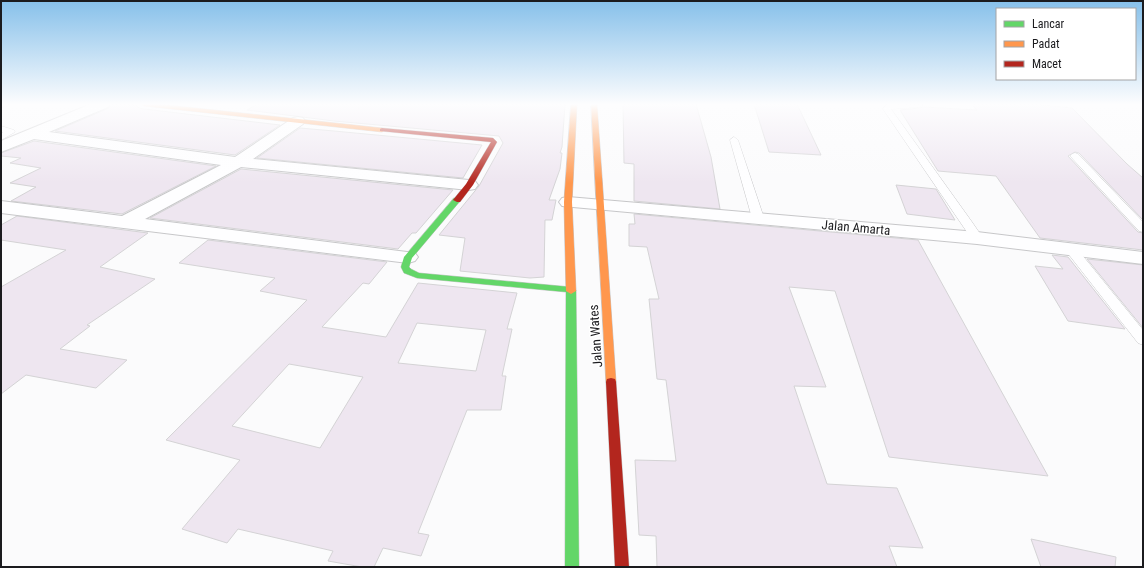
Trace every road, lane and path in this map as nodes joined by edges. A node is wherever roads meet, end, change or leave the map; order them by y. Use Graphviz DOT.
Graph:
graph roads {
  1 [pos="4,131"];
  2 [pos="40,131"];
  3 [pos="285,131"];
  4 [pos="390,131"];
  5 [pos="572,131"];
  6 [pos="595,131"];
  7 [pos="902,131"];
  8 [pos="32,134"];
  9 [pos="1,137"];
  10 [pos="734,140"];
  11 [pos="1,147"];
  12 [pos="1075,156"];
  13 [pos="238,162"];
  14 [pos="469,185"];
  15 [pos="568,202"];
  16 [pos="599,204"];
  17 [pos="1,207"];
  18 [pos="758,218"];
  19 [pos="123,223"];
  20 [pos="1143,229"];
  21 [pos="977,238"];
  22 [pos="1070,248"];
  23 [pos="408,257"];
  24 [pos="1143,258"];
  25 [pos="571,290"];
  26 [pos="1143,340"];
  27 [pos="572,567"];
  28 [pos="622,567"];
  1 -- 9 [label="lane"];
  2 -- 8 [label="street"];
  3 -- 13 [label="street"];
  4 -- 14 [label="main road"];
  5 -- 15 [label="main road, Jalan Wates"];
  6 -- 16 [label="main road, Jalan Wates"];
  7 -- 21 [label="lane"];
  8 -- 11 [label="street"];
  8 -- 13 [label="street"];
  10 -- 18 [label="lane"];
  12 -- 20 [label="lane"];
  13 -- 14 [label="street"];
  13 -- 19 [label="street"];
  14 -- 23 [label="main road"];
  15 -- 16 [label="street, Jalan Amarta"];
  15 -- 25 [label="main road, Jalan Wates"];
  16 -- 18 [label="street, Jalan Amarta"];
  16 -- 28 [label="main road, Jalan Wates"];
  17 -- 19 [label="street"];
  18 -- 21 [label="street, Jalan Amarta"];
  19 -- 23 [label="street"];
  21 -- 22 [label="street, Jalan Amarta"];
  22 -- 24 [label="street, Jalan Amarta"];
  22 -- 26 [label="lane"];
  23 -- 25 [label="main road"];
  25 -- 27 [label="main road, Jalan Wates"];
}
